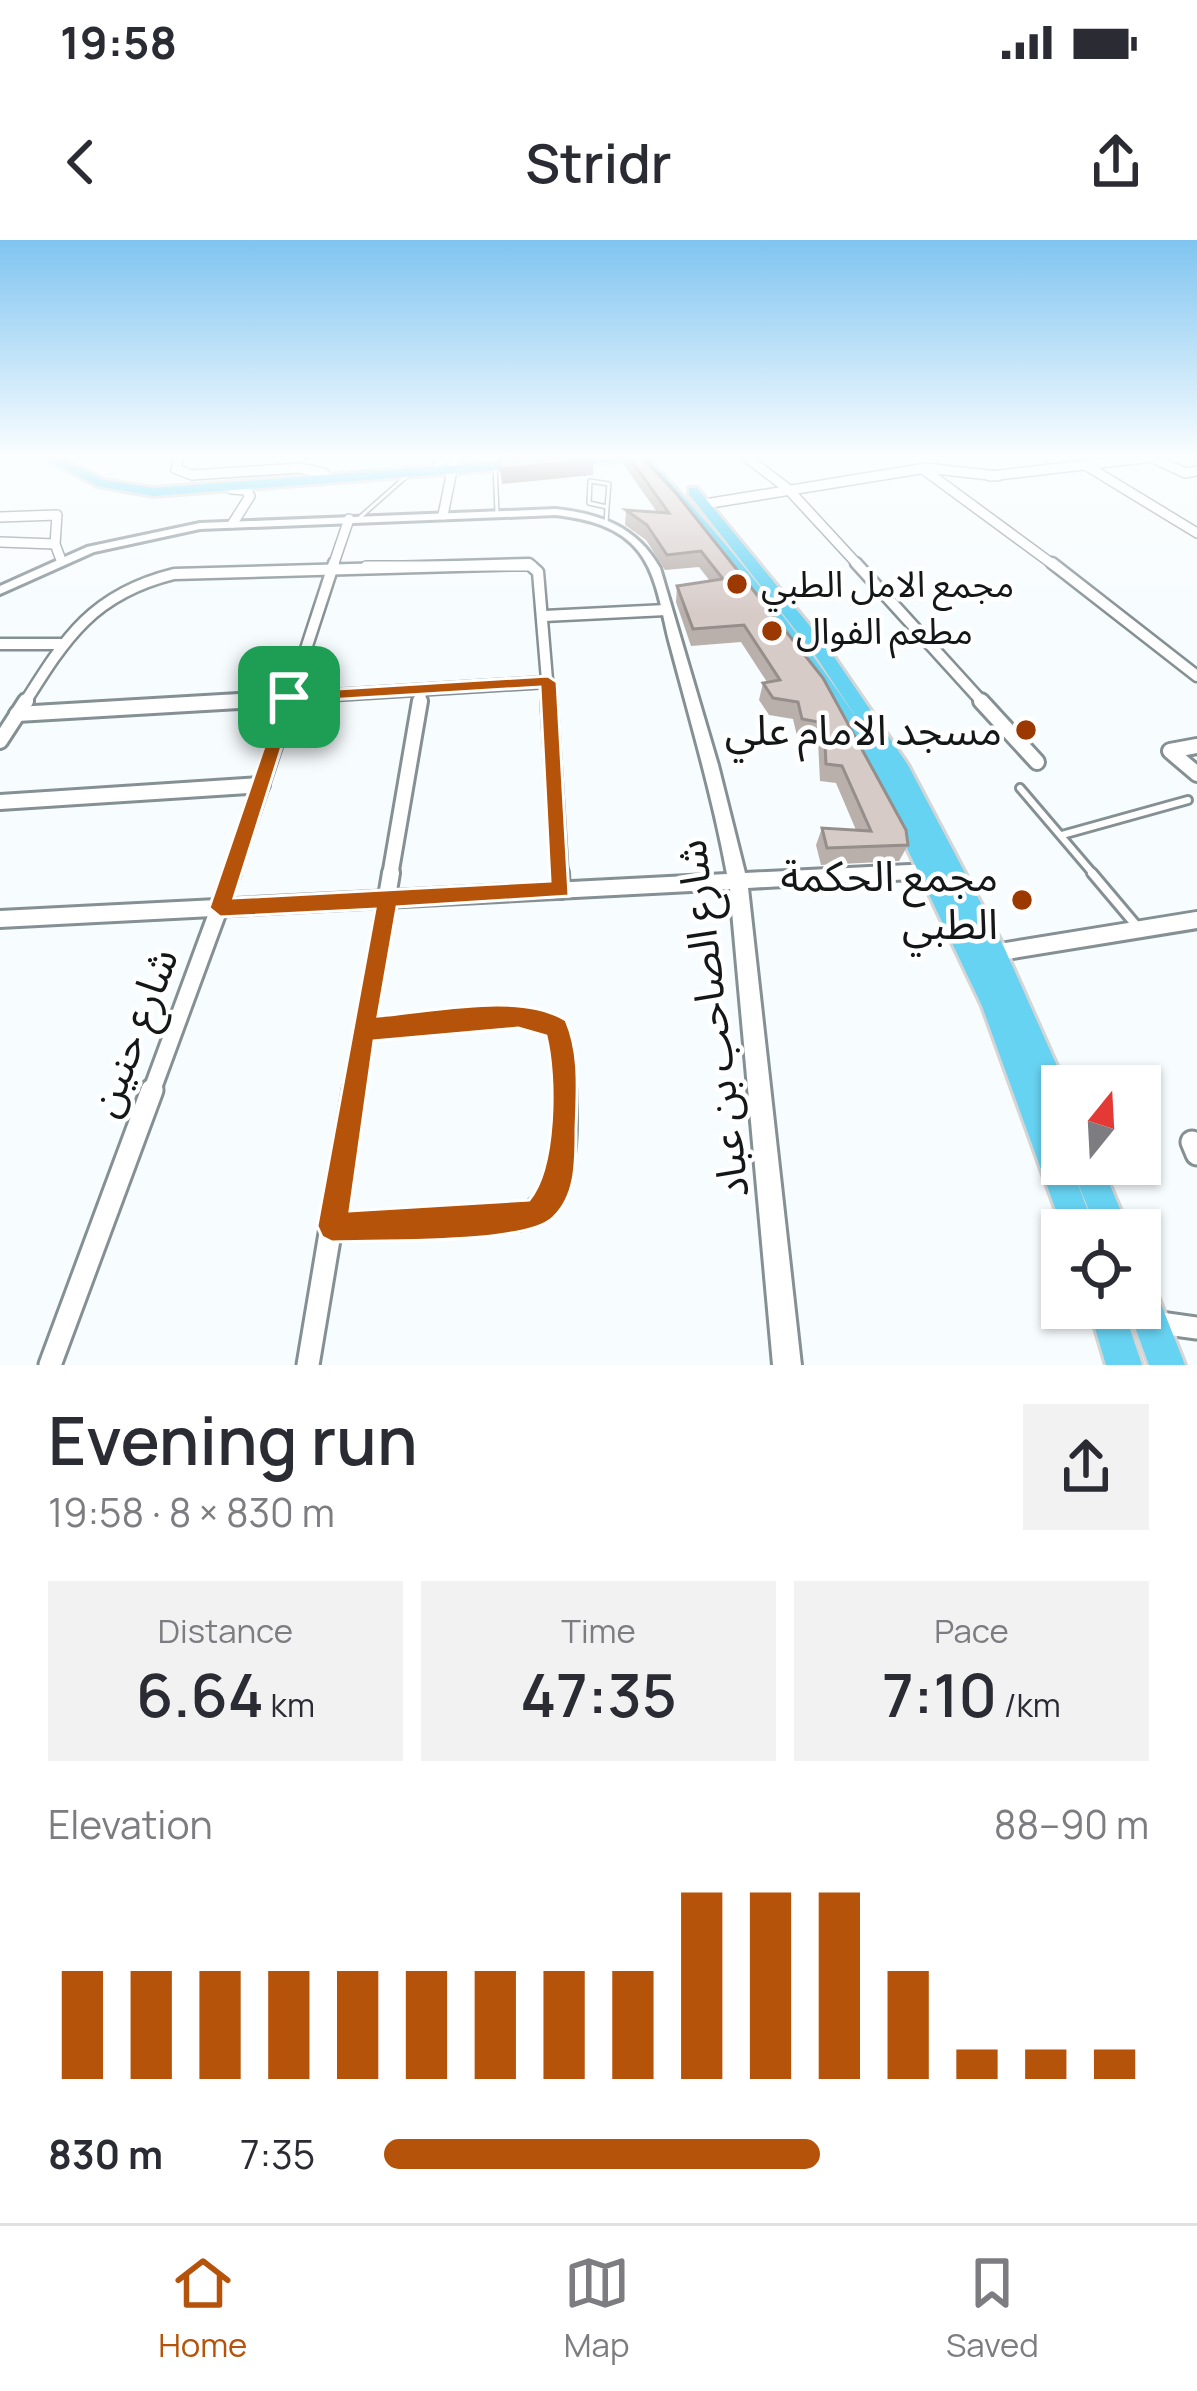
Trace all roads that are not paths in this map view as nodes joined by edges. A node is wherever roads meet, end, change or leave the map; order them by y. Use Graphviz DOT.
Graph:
graph roads {
  1 [pos="242,508"];
  2 [pos="366,508"];
  3 [pos="444,508"];
  4 [pos="497,508"];
  5 [pos="597,508"];
  6 [pos="608,508"];
  7 [pos="702,508"];
  8 [pos="714,508"];
  9 [pos="806,508"];
  10 [pos="980,508"];
  11 [pos="1157,508"];
  12 [pos="705,511"];
  13 [pos="497,513"];
  14 [pos="443,515"];
  15 [pos="608,516"];
  16 [pos="0,517"];
  17 [pos="353,519"];
  18 [pos="233,523"];
  19 [pos="1197,533"];
  20 [pos="0,542"];
  21 [pos="55,544"];
  22 [pos="61,560"];
  23 [pos="332,567"];
  24 [pos="0,590"];
  25 [pos="666,610"];
  26 [pos="544,616"];
  27 [pos="0,644"];
  28 [pos="60,644"];
  29 [pos="1197,676"];
  30 [pos="548,682"];
  31 [pos="421,692"];
  32 [pos="289,697"];
  33 [pos="17,714"];
  34 [pos="0,740"];
  35 [pos="1197,746"];
  36 [pos="1037,762"];
  37 [pos="1197,774"];
  38 [pos="262,785"];
  39 [pos="1020,788"];
  40 [pos="1188,800"];
  41 [pos="0,802"];
  42 [pos="1062,836"];
  43 [pos="931,871"];
  44 [pos="738,882"];
  45 [pos="561,890"];
  46 [pos="388,899"];
  47 [pos="220,908"];
  48 [pos="0,919"];
  49 [pos="1197,920"];
  50 [pos="1141,931"];
  51 [pos="994,953"];
  52 [pos="363,1030"];
  53 [pos="1042,1065"];
  54 [pos="1071,1209"];
  55 [pos="332,1226"];
  56 [pos="1161,1314"];
  57 [pos="1197,1328"];
  58 [pos="1113,1329"];
  59 [pos="1154,1329"];
  60 [pos="50,1365"];
  61 [pos="308,1365"];
  62 [pos="787,1365"];
  63 [pos="1124,1365"];
  64 [pos="1167,1365"];
  1 -- 18 [label="street"];
  2 -- 17 [label="lane"];
  3 -- 14 [label="street"];
  4 -- 13 [label="lane"];
  5 -- 15 [label="lane"];
  6 -- 15 [label="lane"];
  7 -- 12 [label="highway"];
  8 -- 12 [label="street"];
  9 -- 36 [label="street"];
  10 -- 29 [label="street"];
  11 -- 19 [label="street"];
  12 -- 43 [label="highway"];
  12 -- 51 [label="highway"];
  13 -- 14 [label="street, شارع الصاحب بن عباد"];
  13 -- 15 [label="street, شارع الصاحب بن عباد"];
  14 -- 17 [label="street, شارع الصاحب بن عباد"];
  15 -- 25 [label="street, شارع الصاحب بن عباد"];
  16 -- 21 [label="street"];
  17 -- 18 [label="street, شارع الصاحب بن عباد"];
  17 -- 23 [label="street, شارع حنين"];
  18 -- 22 [label="street, شارع الصاحب بن عباد"];
  20 -- 21 [label="street"];
  21 -- 22 [label="street"];
  22 -- 24 [label="street, شارع الصاحب بن عباد"];
  23 -- 26 [label="street"];
  23 -- 28 [label="street"];
  23 -- 32 [label="street, شارع حنين"];
  25 -- 26 [label="street"];
  25 -- 44 [label="street, شارع الصاحب بن عباد"];
  26 -- 30 [label="street"];
  27 -- 28 [label="street"];
  28 -- 33 [label="street"];
  30 -- 31 [label="street"];
  30 -- 45 [label="street"];
  31 -- 32 [label="street"];
  31 -- 46 [label="street"];
  32 -- 33 [label="street"];
  32 -- 38 [label="street, شارع حنين"];
  33 -- 34 [label="street"];
  35 -- 37 [label="street"];
  38 -- 41 [label="street"];
  38 -- 47 [label="street, شارع حنين"];
  39 -- 42 [label="lane"];
  40 -- 42 [label="lane"];
  42 -- 50 [label="lane"];
  43 -- 44 [label="street"];
  43 -- 54 [label="highway"];
  44 -- 45 [label="street"];
  44 -- 62 [label="street, شارع الصاحب بن عباد"];
  45 -- 46 [label="street"];
  46 -- 47 [label="street"];
  46 -- 52 [label="street"];
  47 -- 48 [label="street"];
  47 -- 60 [label="street, شارع حنين"];
  49 -- 50 [label="street"];
  50 -- 51 [label="street"];
  51 -- 53 [label="highway"];
  52 -- 55 [label="street"];
  52 -- 55 [label="street"];
  55 -- 61 [label="street"];
  56 -- 57 [label="street"];
  58 -- 63 [label="highway"];
  59 -- 64 [label="highway"];
}
